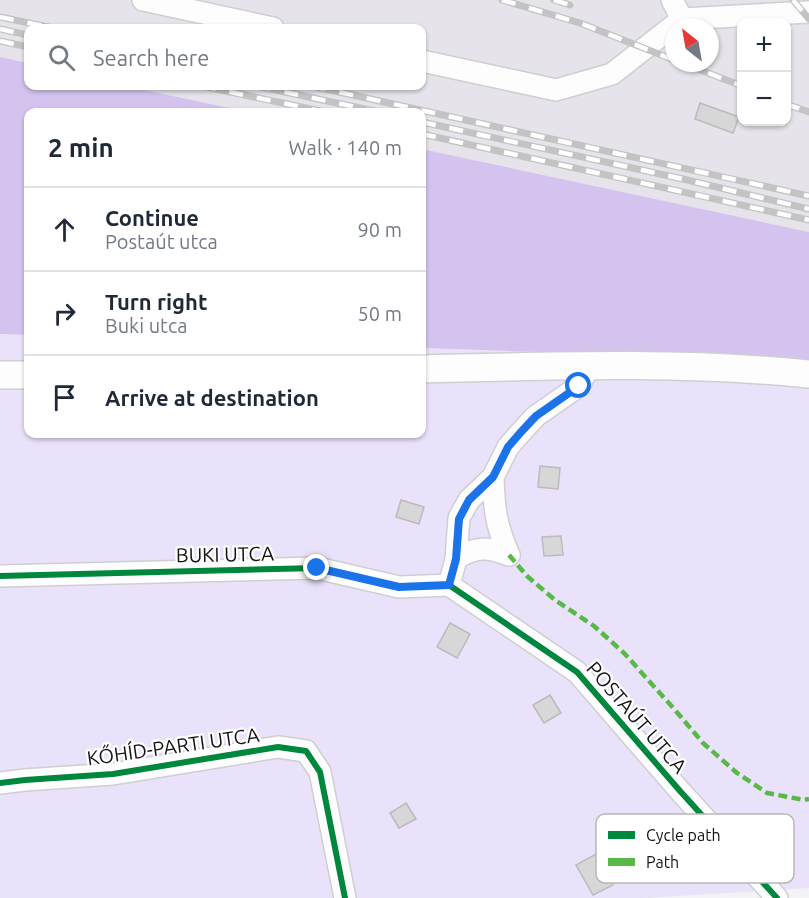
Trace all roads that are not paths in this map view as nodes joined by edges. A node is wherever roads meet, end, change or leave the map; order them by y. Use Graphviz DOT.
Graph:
graph roads {
  1 [pos="143,0"];
  2 [pos="677,9"];
  3 [pos="809,12"];
  4 [pos="254,24"];
  5 [pos="426,62"];
  6 [pos="586,365"];
  7 [pos="426,369"];
  8 [pos="809,374"];
  9 [pos="0,375"];
  10 [pos="24,375"];
  11 [pos="493,477"];
  12 [pos="456,559"];
  13 [pos="0,576"];
  14 [pos="449,585"];
  15 [pos="0,783"];
  16 [pos="701,814"];
  17 [pos="763,883"];
  18 [pos="345,898"];
  19 [pos="777,898"];
  1 -- 4 [label="street"];
  2 -- 3 [label="street"];
  2 -- 5 [label="street"];
  6 -- 7 [label="main road"];
  6 -- 8 [label="main road"];
  6 -- 11 [label="street"];
  9 -- 10 [label="main road"];
  11 -- 12 [label="street"];
  11 -- 12 [label="street"];
  12 -- 14 [label="street"];
  13 -- 14 [label="street, BUKI UTCA"];
  14 -- 16 [label="street, POSTAÚT UTCA"];
  15 -- 18 [label="street, KŐHÍD-PARTI UTCA"];
  17 -- 19 [label="street, POSTAÚT UTCA"];
}
